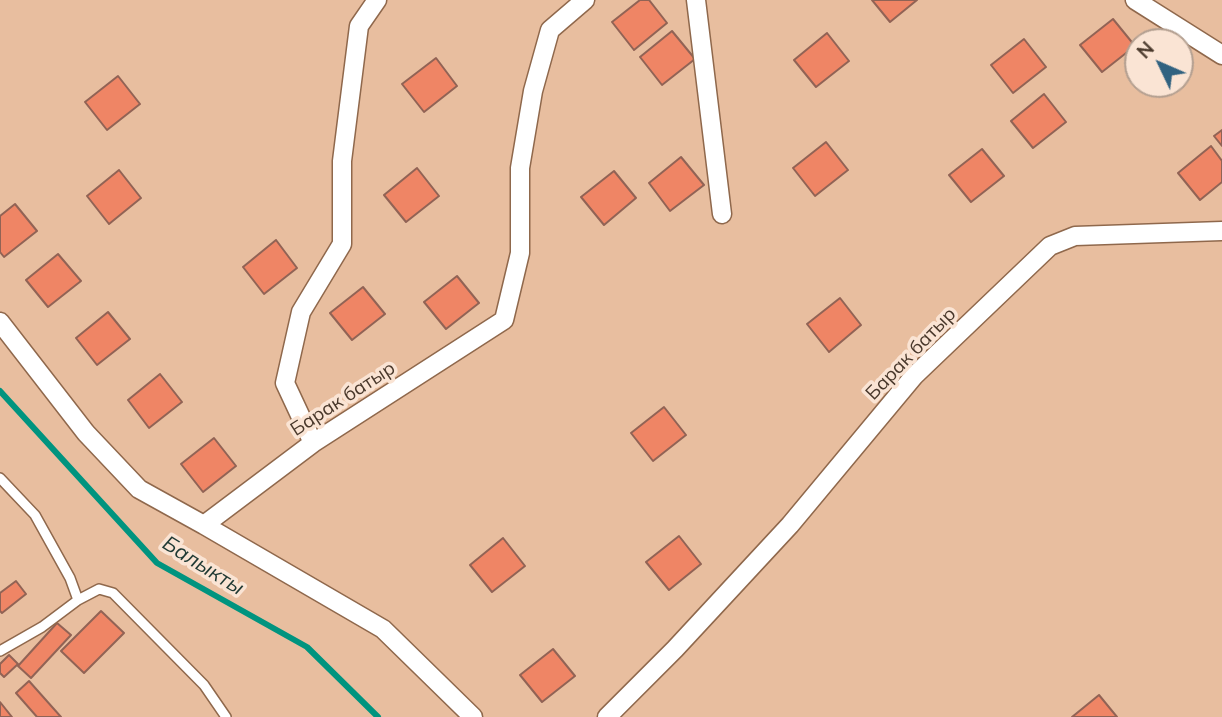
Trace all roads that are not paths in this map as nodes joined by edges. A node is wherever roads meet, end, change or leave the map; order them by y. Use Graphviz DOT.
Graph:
graph roads {
  1 [pos="377,0"];
  2 [pos="585,0"];
  3 [pos="696,0"];
  4 [pos="1136,0"];
  5 [pos="1222,55"];
  6 [pos="722,214"];
  7 [pos="1222,231"];
  8 [pos="0,323"];
  9 [pos="313,443"];
  10 [pos="0,478"];
  11 [pos="204,525"];
  12 [pos="78,600"];
  13 [pos="0,651"];
  14 [pos="226,717"];
  15 [pos="473,717"];
  16 [pos="607,717"];
  1 -- 9 [label="street"];
  2 -- 9 [label="street, Барак батыр"];
  3 -- 6 [label="street"];
  4 -- 5 [label="street"];
  7 -- 16 [label="street, Барак батыр"];
  8 -- 11 [label="street"];
  9 -- 11 [label="street, Барак батыр"];
  10 -- 12 [label="lane"];
  11 -- 15 [label="street"];
  12 -- 13 [label="lane"];
  12 -- 14 [label="lane"];
}
